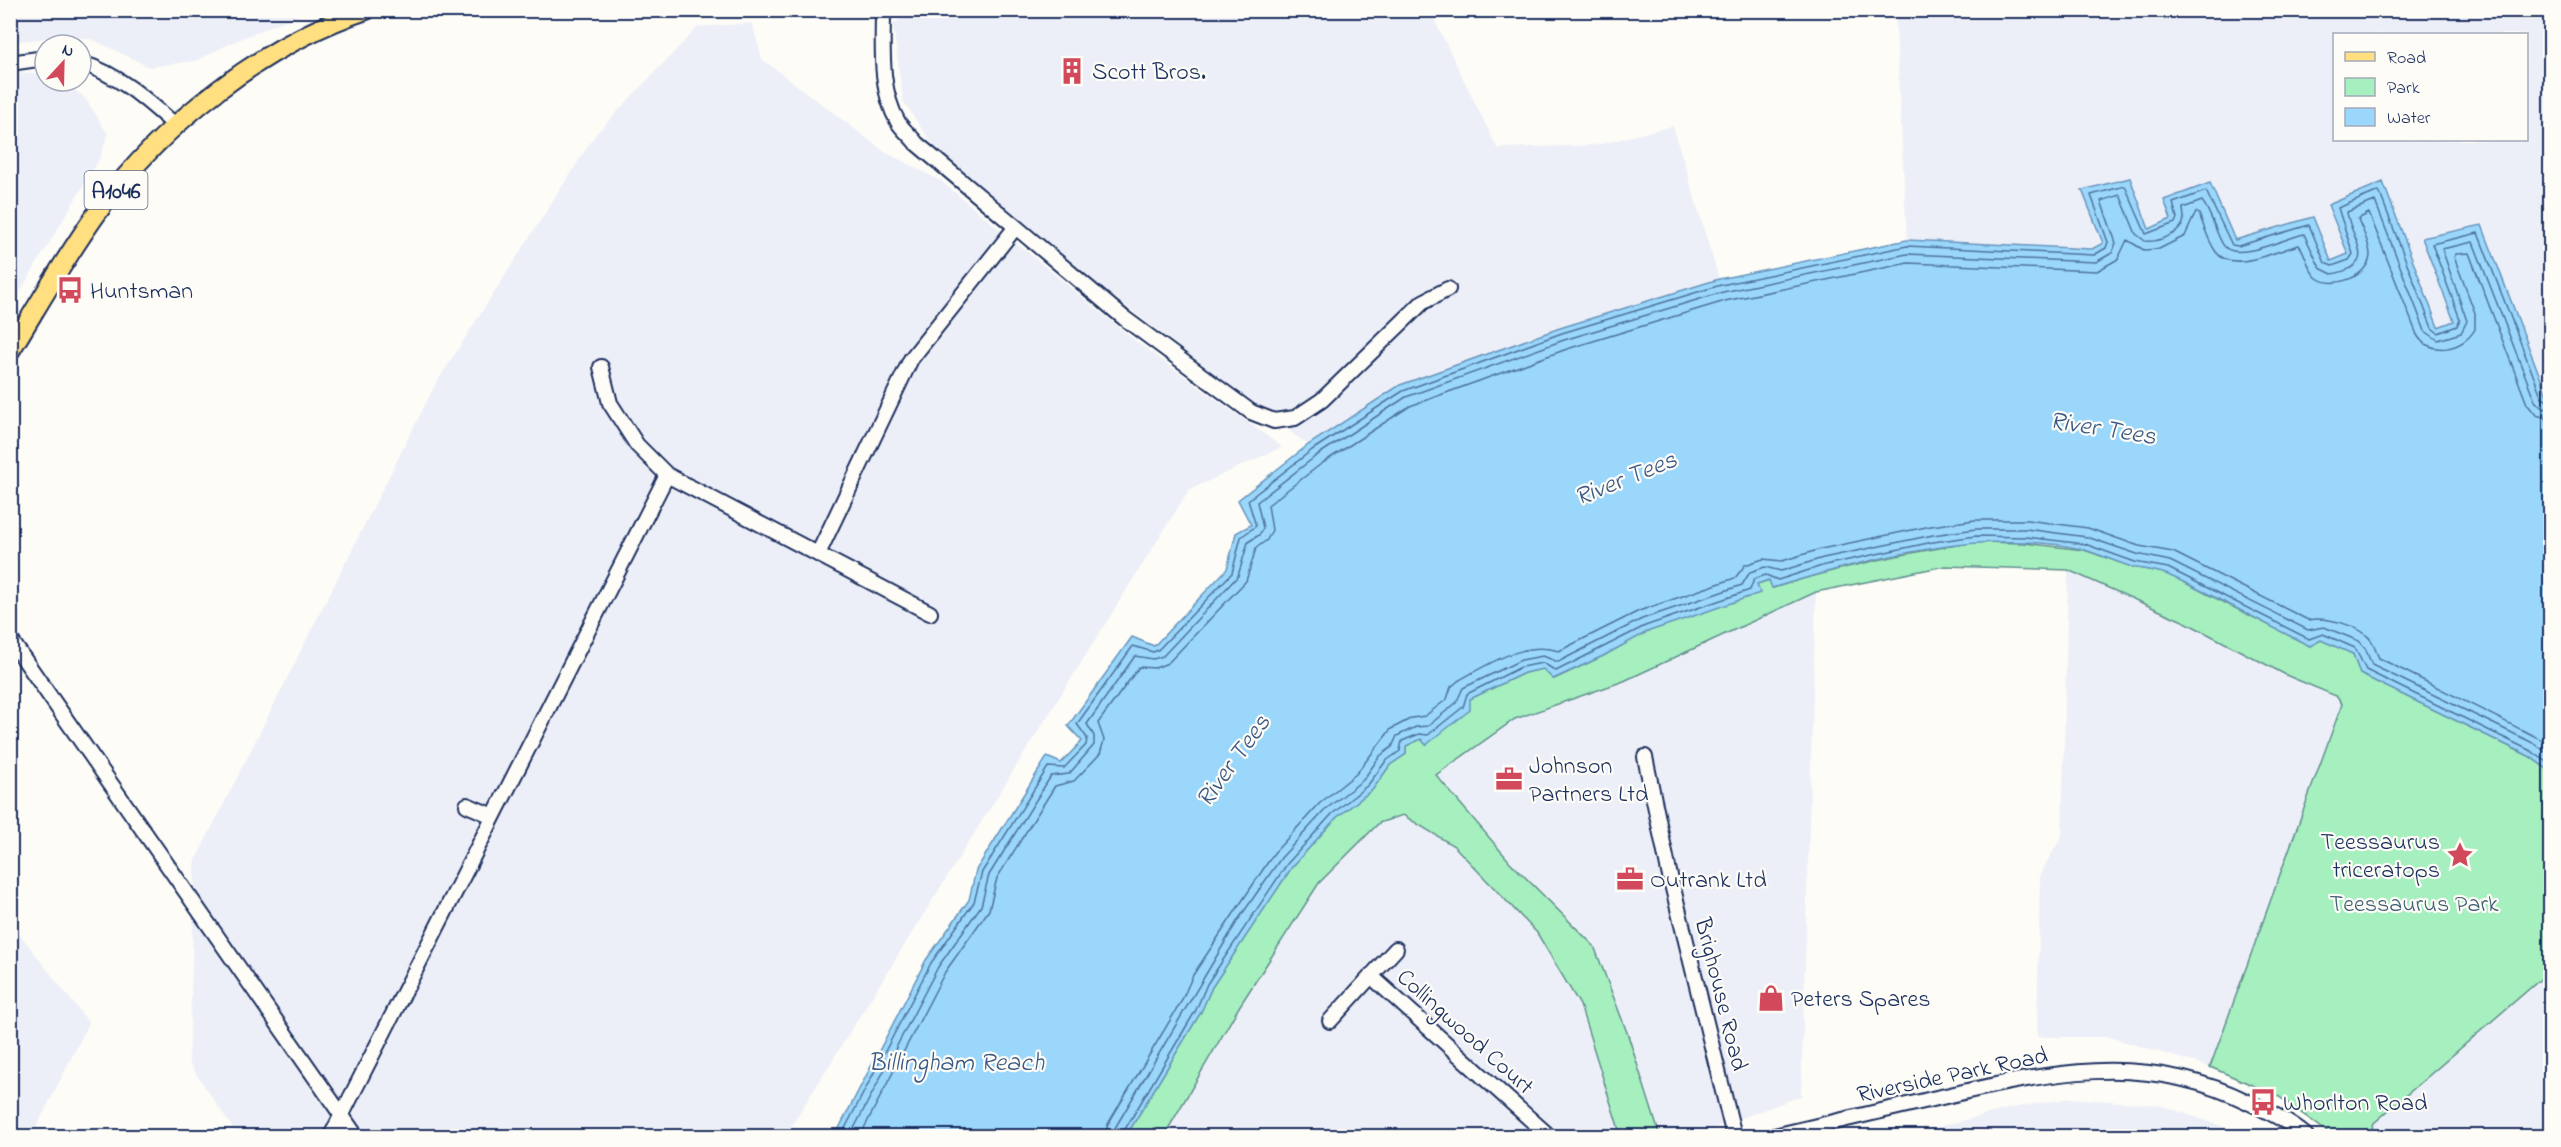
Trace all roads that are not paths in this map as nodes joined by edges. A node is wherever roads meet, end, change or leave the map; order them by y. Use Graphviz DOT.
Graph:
graph roads {
  1 [pos="366,10"];
  2 [pos="883,10"];
  3 [pos="33,60"];
  4 [pos="10,63"];
  5 [pos="93,68"];
  6 [pos="175,125"];
  7 [pos="1015,228"];
  8 [pos="1448,289"];
  9 [pos="10,351"];
  10 [pos="601,367"];
  11 [pos="666,475"];
  12 [pos="818,554"];
  13 [pos="930,613"];
  14 [pos="10,639"];
  15 [pos="1645,757"];
  16 [pos="467,805"];
  17 [pos="493,816"];
  18 [pos="1396,949"];
  19 [pos="1371,976"];
  20 [pos="1330,1021"];
  21 [pos="322,1090"];
  22 [pos="351,1096"];
  23 [pos="341,1116"];
  24 [pos="1805,1133"];
  25 [pos="331,1137"];
  26 [pos="356,1137"];
  27 [pos="1549,1137"];
  28 [pos="1734,1137"];
  29 [pos="1774,1137"];
  30 [pos="2306,1137"];
  1 -- 6 [label="main road, A1046"];
  2 -- 7 [label="street"];
  3 -- 4 [label="street"];
  5 -- 6 [label="street"];
  6 -- 9 [label="main road, A1046"];
  7 -- 8 [label="street"];
  7 -- 12 [label="street"];
  10 -- 11 [label="street"];
  11 -- 12 [label="street"];
  11 -- 17 [label="street"];
  12 -- 13 [label="street"];
  14 -- 21 [label="street"];
  15 -- 28 [label="street, Brighouse Road"];
  16 -- 17 [label="street"];
  17 -- 22 [label="street"];
  18 -- 19 [label="street"];
  19 -- 20 [label="street, Collingwood Court"];
  19 -- 27 [label="street, Collingwood Court"];
  21 -- 22 [label="street"];
  21 -- 23 [label="street"];
  22 -- 23 [label="street"];
  23 -- 25 [label="street"];
  23 -- 26 [label="street"];
  24 -- 29 [label="street, Riverside Park Road"];
  24 -- 30 [label="street, Riverside Park Road"];
}
